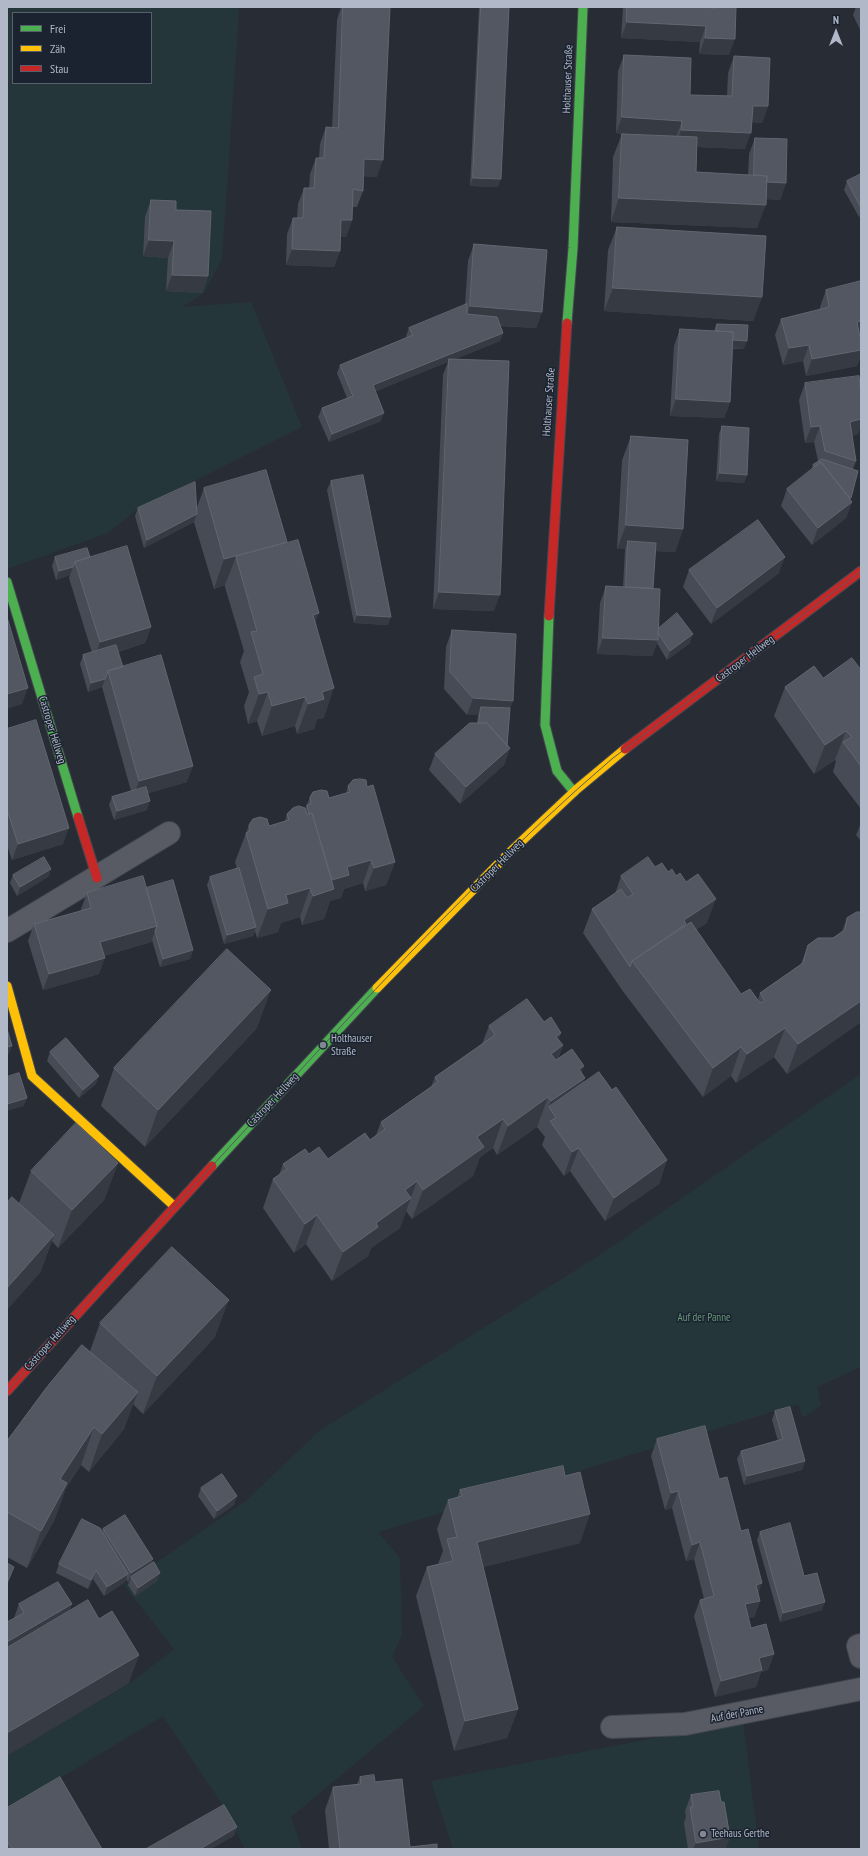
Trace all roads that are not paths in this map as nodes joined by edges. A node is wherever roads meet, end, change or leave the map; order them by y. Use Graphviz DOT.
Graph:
graph roads {
  1 [pos="583,7"];
  2 [pos="861,571"];
  3 [pos="7,582"];
  4 [pos="574,792"];
  5 [pos="170,833"];
  6 [pos="97,878"];
  7 [pos="7,931"];
  8 [pos="7,986"];
  9 [pos="174,1206"];
  10 [pos="7,1391"];
  11 [pos="861,1645"];
  12 [pos="861,1658"];
  13 [pos="861,1689"];
  14 [pos="612,1727"];
  1 -- 4 [label="street, Holthauser Straße"];
  2 -- 4 [label="street, Castroper Hellweg"];
  3 -- 6 [label="street, Castroper Hellweg"];
  4 -- 9 [label="street, Castroper Hellweg"];
  5 -- 6 [label="street"];
  6 -- 7 [label="street"];
  8 -- 9 [label="street"];
  9 -- 10 [label="street, Castroper Hellweg"];
  11 -- 12 [label="street"];
  13 -- 14 [label="street, Auf der Panne"];
}
